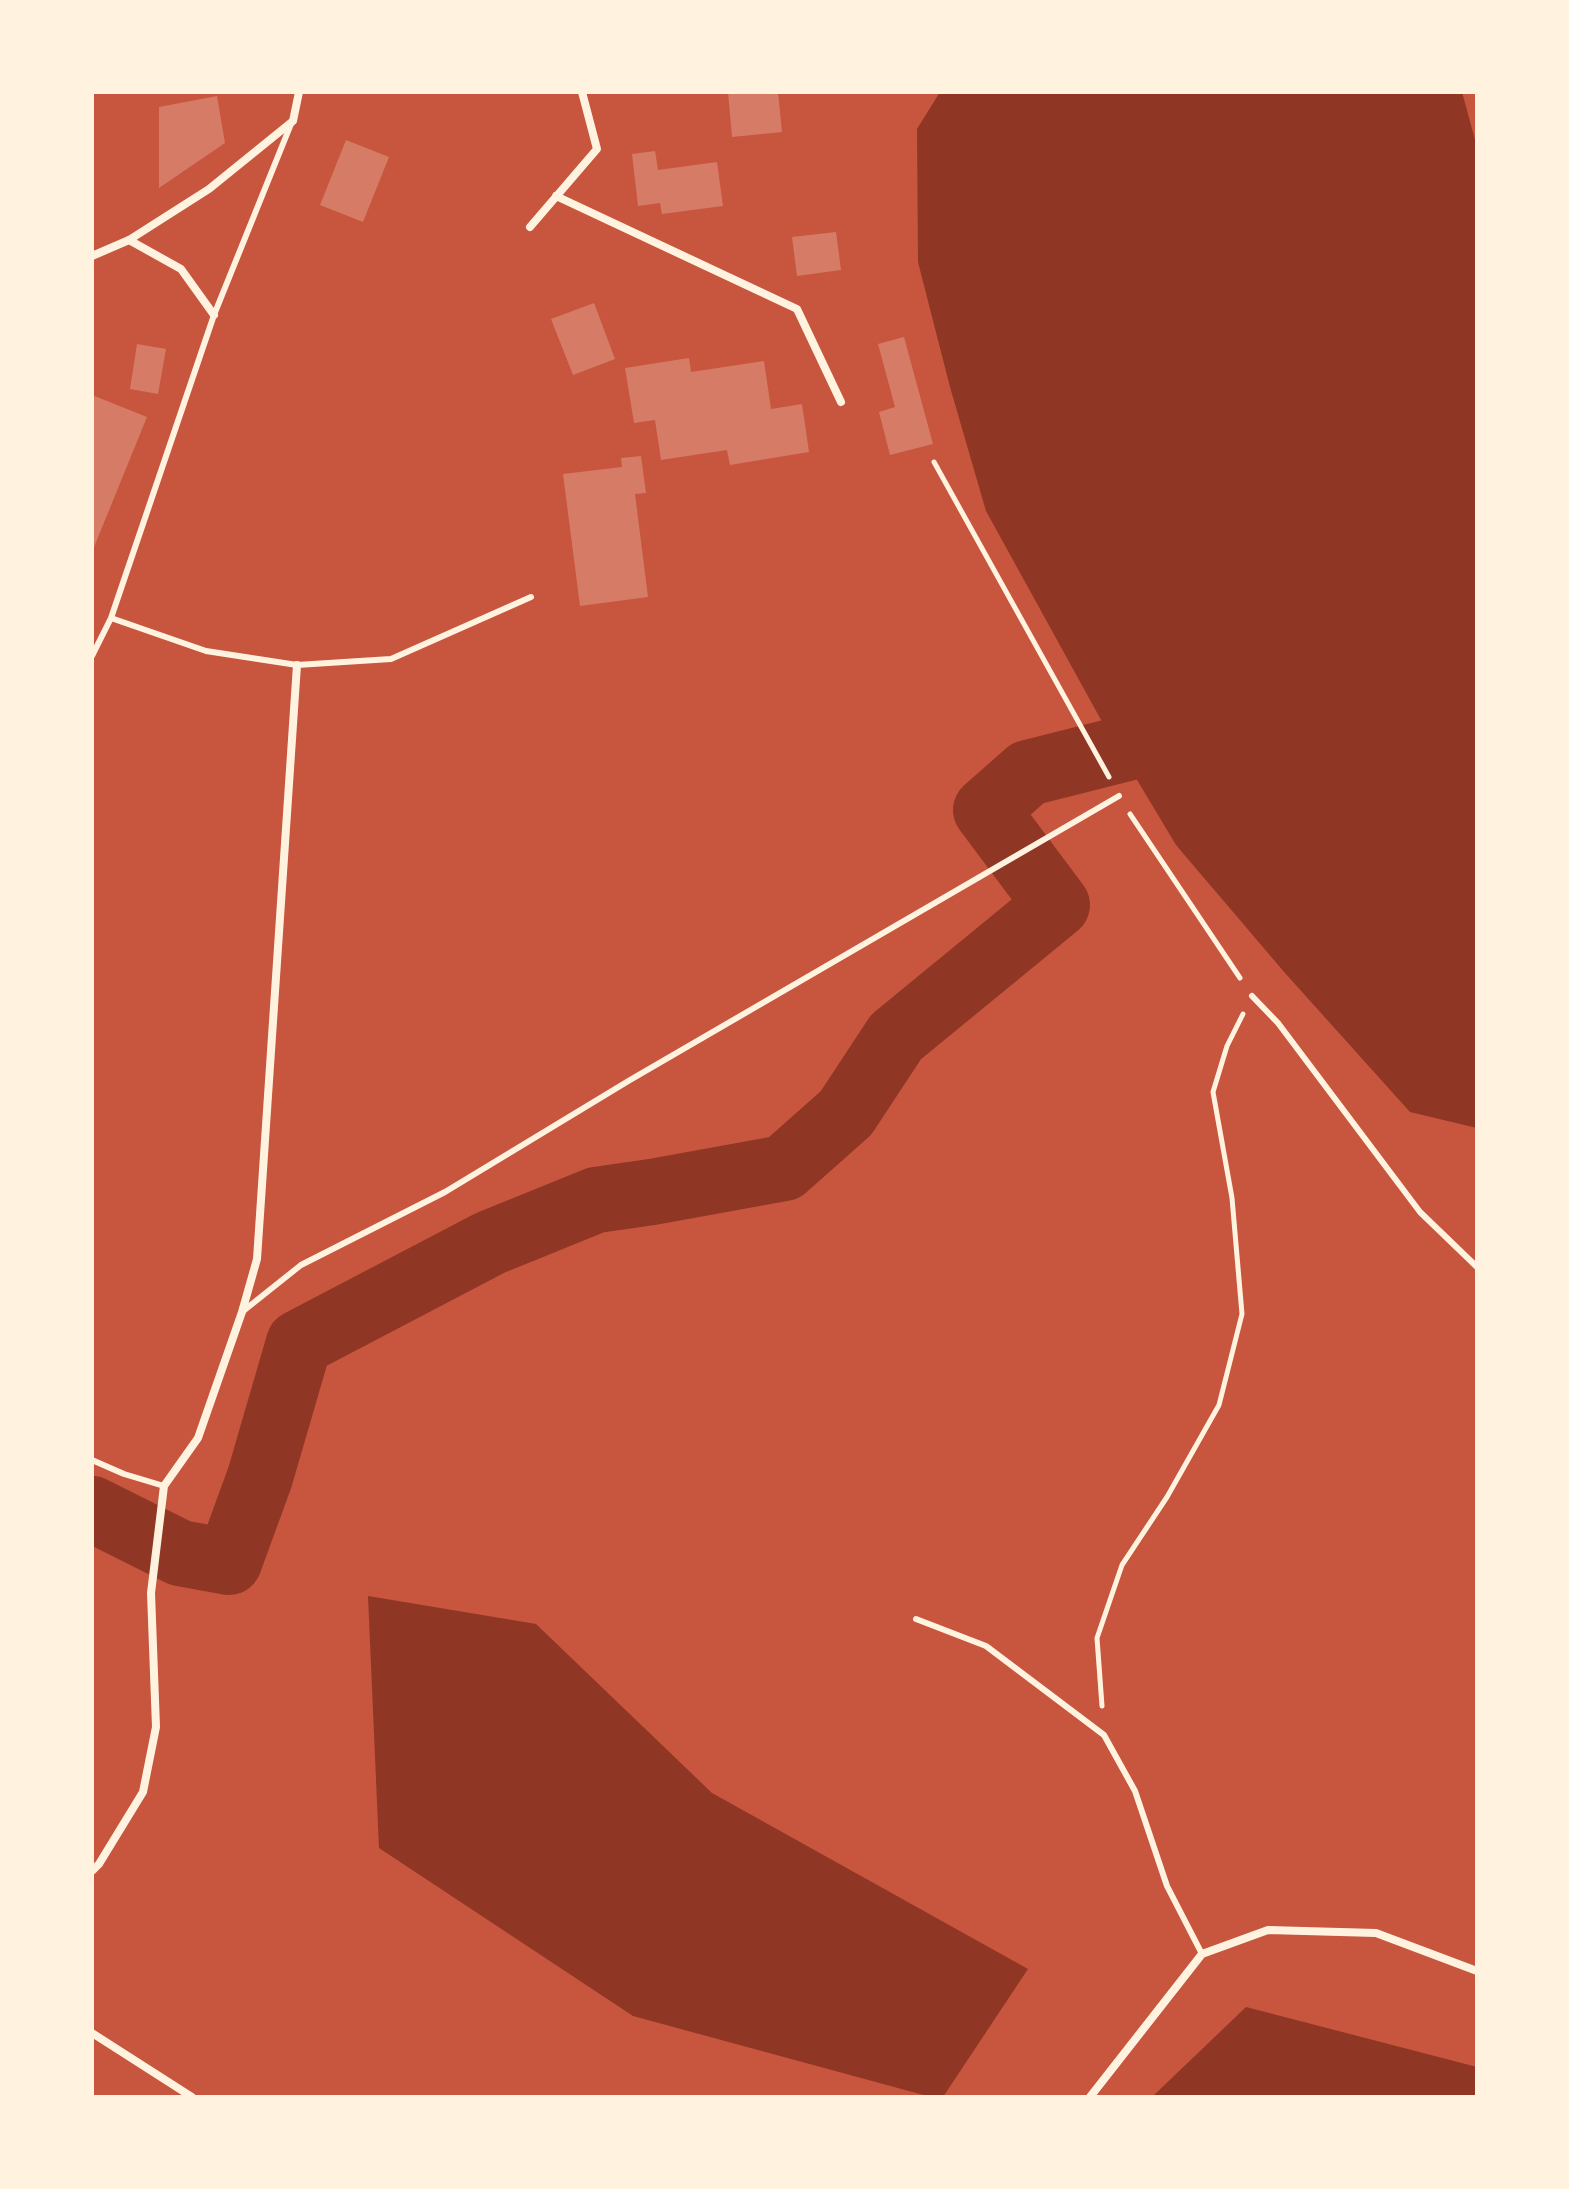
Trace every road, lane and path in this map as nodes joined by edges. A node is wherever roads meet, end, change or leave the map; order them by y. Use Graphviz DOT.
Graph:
graph roads {
  1 [pos="299,92"];
  2 [pos="582,92"];
  3 [pos="293,121"];
  4 [pos="556,196"];
  5 [pos="530,227"];
  6 [pos="129,240"];
  7 [pos="92,256"];
  8 [pos="214,315"];
  9 [pos="841,402"];
  10 [pos="934,462"];
  11 [pos="531,597"];
  12 [pos="111,618"];
  13 [pos="92,656"];
  14 [pos="297,665"];
  15 [pos="1119,796"];
  16 [pos="1252,996"];
  17 [pos="1477,1267"];
  18 [pos="242,1312"];
  19 [pos="92,1460"];
  20 [pos="164,1486"];
  21 [pos="916,1619"];
  22 [pos="1104,1735"];
  23 [pos="92,1871"];
  24 [pos="1202,1954"];
  25 [pos="1477,1971"];
  26 [pos="92,2033"];
  27 [pos="192,2097"];
  28 [pos="1090,2097"];
  1 -- 3 [label="street"];
  2 -- 4 [label="street"];
  3 -- 6 [label="street"];
  3 -- 8 [label="lane"];
  4 -- 5 [label="street"];
  4 -- 9 [label="street"];
  6 -- 7 [label="street"];
  6 -- 8 [label="street"];
  8 -- 12 [label="lane"];
  10 -- 15 [label="path"];
  11 -- 14 [label="lane"];
  12 -- 13 [label="lane"];
  12 -- 14 [label="lane"];
  14 -- 18 [label="street"];
  15 -- 16 [label="path"];
  15 -- 18 [label="lane"];
  16 -- 17 [label="lane"];
  16 -- 22 [label="path"];
  18 -- 20 [label="street"];
  19 -- 20 [label="lane"];
  20 -- 23 [label="street"];
  21 -- 22 [label="lane"];
  22 -- 24 [label="lane"];
  24 -- 25 [label="street"];
  24 -- 28 [label="street"];
  26 -- 27 [label="street"];
}
